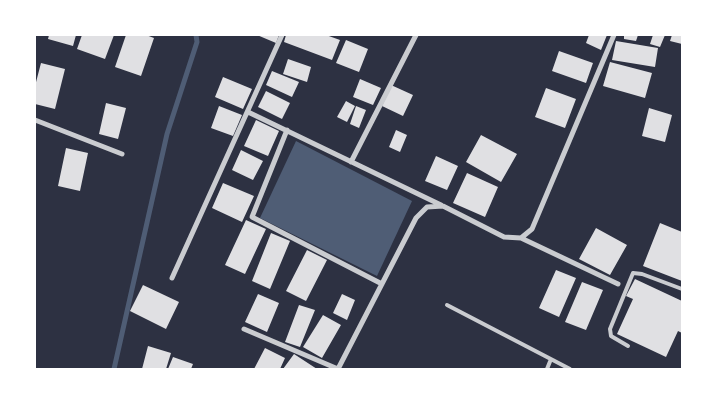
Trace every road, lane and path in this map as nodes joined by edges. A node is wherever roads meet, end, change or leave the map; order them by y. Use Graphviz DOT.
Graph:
graph roads {
  1 [pos="282,35"];
  2 [pos="416,35"];
  3 [pos="614,35"];
  4 [pos="248,112"];
  5 [pos="35,120"];
  6 [pos="287,130"];
  7 [pos="122,154"];
  8 [pos="351,162"];
  9 [pos="443,206"];
  10 [pos="521,238"];
  11 [pos="172,278"];
  12 [pos="382,284"];
  13 [pos="618,284"];
  14 [pos="682,289"];
  15 [pos="447,305"];
  16 [pos="244,329"];
  17 [pos="628,346"];
  18 [pos="551,359"];
  19 [pos="338,369"];
  20 [pos="547,369"];
  21 [pos="570,369"];
  1 -- 4 [label="street"];
  2 -- 8 [label="street"];
  3 -- 10 [label="street"];
  4 -- 6 [label="street"];
  4 -- 11 [label="street"];
  5 -- 7 [label="street"];
  6 -- 8 [label="street"];
  6 -- 12 [label="street"];
  8 -- 9 [label="street"];
  9 -- 10 [label="street"];
  9 -- 12 [label="street"];
  10 -- 13 [label="street"];
  12 -- 19 [label="street"];
  14 -- 17 [label="lane"];
  15 -- 18 [label="lane"];
  16 -- 19 [label="street"];
  18 -- 20 [label="lane"];
  18 -- 21 [label="lane"];
}
